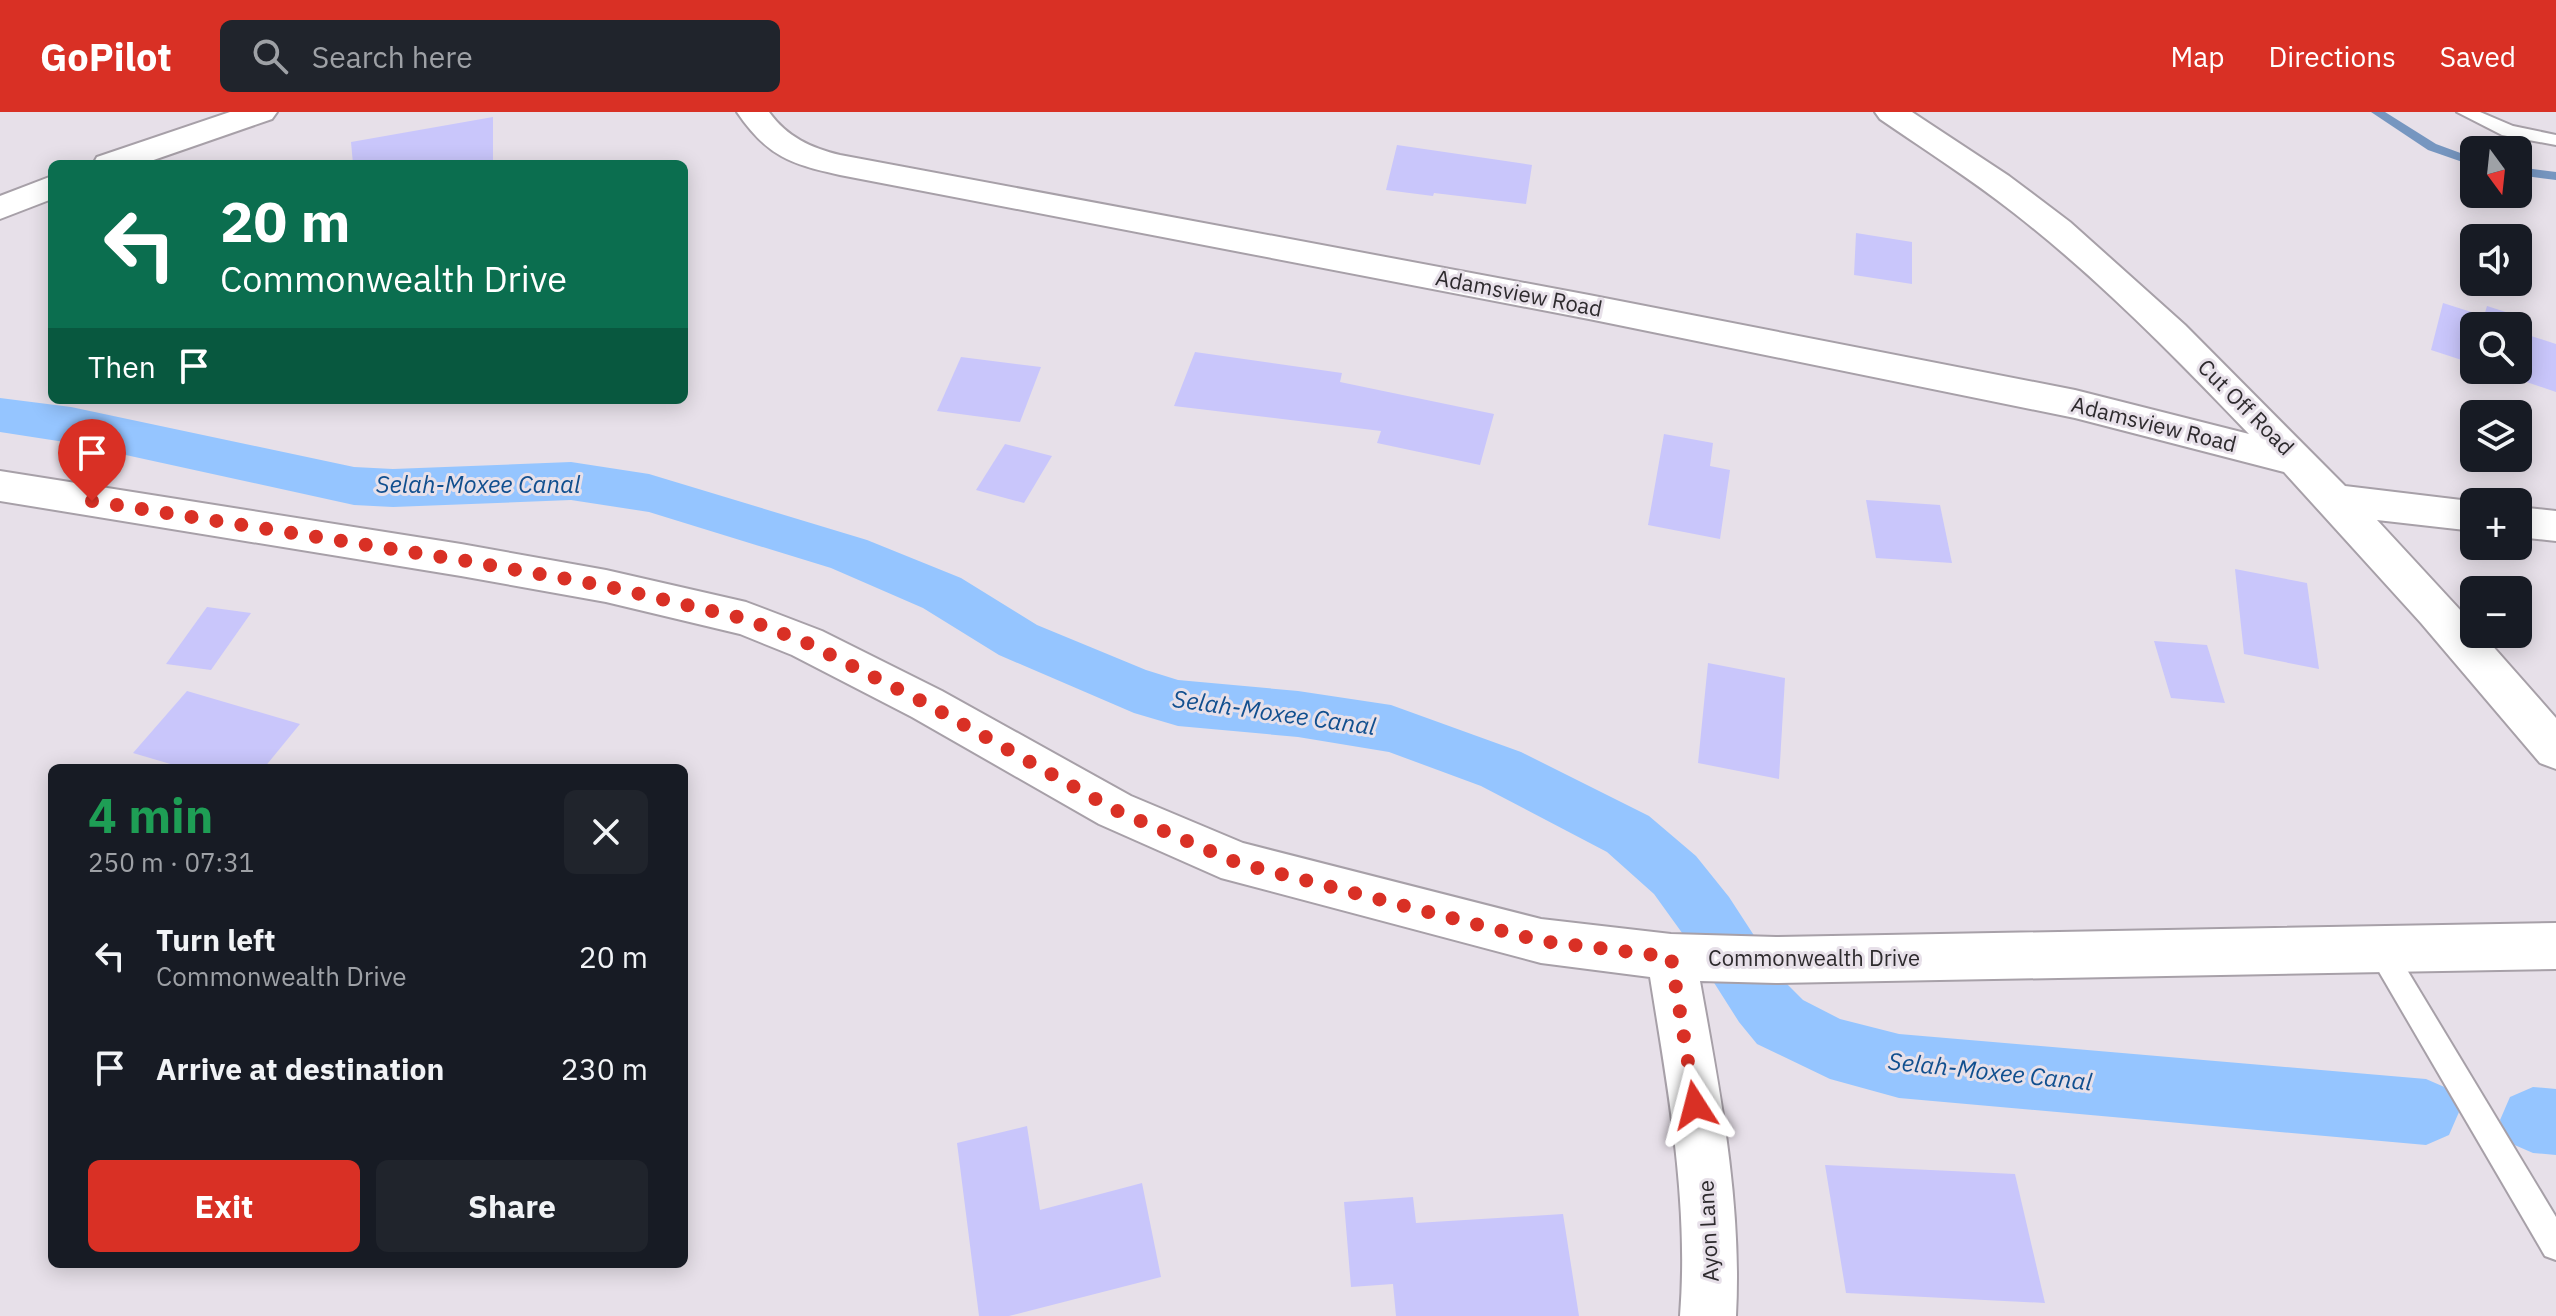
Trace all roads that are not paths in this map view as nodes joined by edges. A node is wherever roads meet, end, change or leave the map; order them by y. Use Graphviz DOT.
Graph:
graph roads {
  1 [pos="261,112"];
  2 [pos="753,112"];
  3 [pos="1891,112"];
  4 [pos="2466,112"];
  5 [pos="2556,140"];
  6 [pos="121,160"];
  7 [pos="48,189"];
  8 [pos="0,208"];
  9 [pos="2299,461"];
  10 [pos="0,486"];
  11 [pos="2335,500"];
  12 [pos="2460,514"];
  13 [pos="2532,523"];
  14 [pos="2556,526"];
  15 [pos="2556,750"];
  16 [pos="2556,946"];
  17 [pos="2380,949"];
  18 [pos="1690,958"];
  19 [pos="2556,1245"];
  20 [pos="1708,1316"];
  1 -- 6 [label="street"];
  2 -- 9 [label="street, Adamsview Road"];
  3 -- 9 [label="street, Cut Off Road"];
  4 -- 5 [label="lane"];
  7 -- 8 [label="street"];
  9 -- 11 [label="street, Cut Off Road"];
  10 -- 18 [label="street, Commonwealth Drive"];
  11 -- 12 [label="street"];
  11 -- 15 [label="street, Cut Off Road"];
  13 -- 14 [label="street"];
  16 -- 17 [label="street, Commonwealth Drive"];
  17 -- 18 [label="street, Commonwealth Drive"];
  17 -- 19 [label="lane"];
  18 -- 20 [label="street, Ayon Lane"];
}
